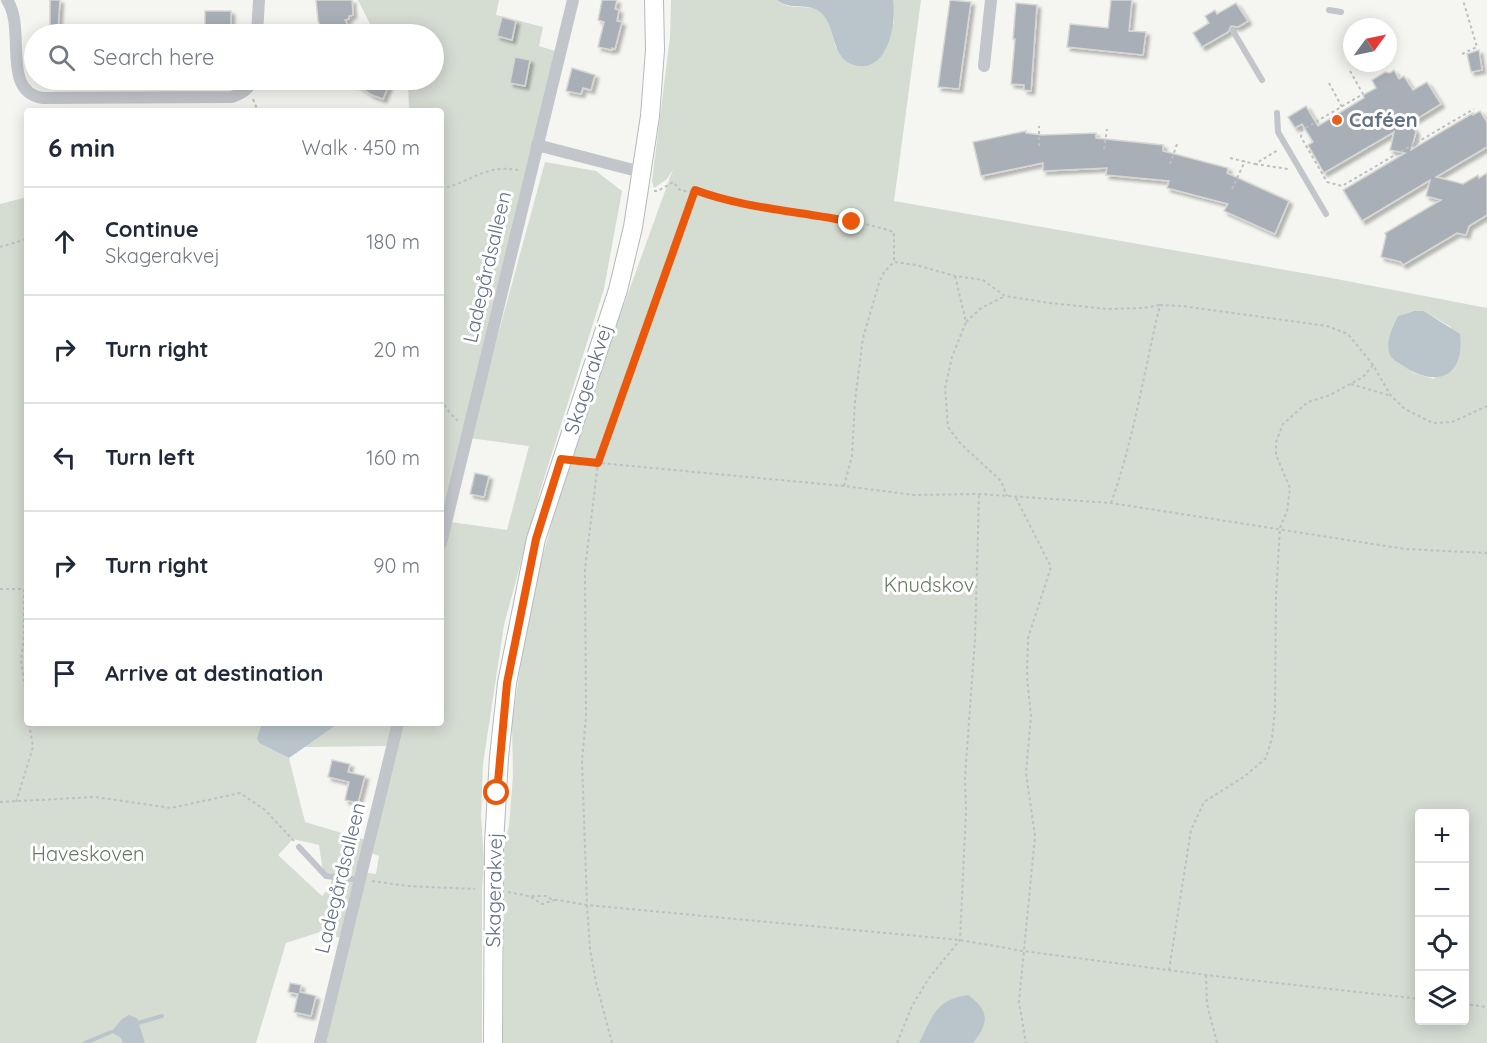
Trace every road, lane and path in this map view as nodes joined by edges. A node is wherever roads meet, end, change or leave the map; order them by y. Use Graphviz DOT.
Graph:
graph roads {
  1 [pos="7,0"];
  2 [pos="259,0"];
  3 [pos="573,0"];
  4 [pos="654,0"];
  5 [pos="991,0"];
  6 [pos="1463,0"];
  7 [pos="1329,10"];
  8 [pos="1341,12"];
  9 [pos="260,24"];
  10 [pos="1233,31"];
  11 [pos="1462,54"];
  12 [pos="984,66"];
  13 [pos="1351,72"];
  14 [pos="1262,80"];
  15 [pos="1329,83"];
  16 [pos="24,90"];
  17 [pos="24,90"];
  18 [pos="246,90"];
  19 [pos="1342,107"];
  20 [pos="1474,109"];
  21 [pos="1277,113"];
  22 [pos="1039,126"];
  23 [pos="1107,129"];
  24 [pos="1177,144"];
  25 [pos="537,145"];
  26 [pos="1039,146"];
  27 [pos="1286,146"];
  28 [pos="1104,150"];
  29 [pos="1230,158"];
  30 [pos="1313,158"];
  31 [pos="1245,161"];
  32 [pos="1170,164"];
  33 [pos="1255,164"];
  34 [pos="1298,166"];
  35 [pos="530,172"];
  36 [pos="640,181"];
  37 [pos="444,188"];
  38 [pos="1232,189"];
  39 [pos="695,190"];
  40 [pos="1326,214"];
  41 [pos="24,240"];
  42 [pos="0,247"];
  43 [pos="894,262"];
  44 [pos="955,276"];
  45 [pos="1005,296"];
  46 [pos="1160,305"];
  47 [pos="966,322"];
  48 [pos="1372,366"];
  49 [pos="1350,384"];
  50 [pos="1391,396"];
  51 [pos="444,404"];
  52 [pos="1487,406"];
  53 [pos="469,428"];
  54 [pos="561,459"];
  55 [pos="598,463"];
  56 [pos="844,486"];
  57 [pos="979,494"];
  58 [pos="1007,496"];
  59 [pos="1016,498"];
  60 [pos="1111,503"];
  61 [pos="1280,528"];
  62 [pos="444,531"];
  63 [pos="1487,553"];
  64 [pos="0,589"];
  65 [pos="24,589"];
  66 [pos="24,589"];
  67 [pos="24,638"];
  68 [pos="24,638"];
  69 [pos="24,682"];
  70 [pos="30,726"];
  71 [pos="397,726"];
  72 [pos="0,802"];
  73 [pos="16,802"];
  74 [pos="299,847"];
  75 [pos="360,879"];
  76 [pos="475,889"];
  77 [pos="508,892"];
  78 [pos="529,896"];
  79 [pos="555,900"];
  80 [pos="587,905"];
  81 [pos="960,940"];
  82 [pos="1023,951"];
  83 [pos="1169,970"];
  84 [pos="1206,975"];
  85 [pos="1415,999"];
  86 [pos="1469,1005"];
  87 [pos="1487,1007"];
  88 [pos="320,1043"];
  89 [pos="493,1043"];
  90 [pos="612,1043"];
  91 [pos="897,1043"];
  92 [pos="1026,1043"];
  93 [pos="1217,1043"];
  1 -- 17 [label="street"];
  2 -- 9 [label="street"];
  3 -- 25 [label="street, Ladegårdsalleen"];
  4 -- 36 [label="street, Skagerakvej"];
  5 -- 12 [label="street"];
  6 -- 11 [label="path"];
  7 -- 8 [label="lane"];
  10 -- 14 [label="lane"];
  13 -- 19 [label="path"];
  15 -- 19 [label="path"];
  16 -- 18 [label="street"];
  19 -- 30 [label="path"];
  20 -- 30 [label="path"];
  21 -- 27 [label="lane"];
  22 -- 26 [label="path"];
  23 -- 28 [label="path"];
  24 -- 32 [label="path"];
  25 -- 35 [label="street, Ladegårdsalleen"];
  25 -- 36 [label="street"];
  27 -- 33 [label="path"];
  27 -- 34 [label="lane"];
  29 -- 31 [label="path"];
  30 -- 34 [label="path"];
  31 -- 33 [label="path"];
  31 -- 38 [label="path"];
  33 -- 34 [label="path"];
  34 -- 40 [label="lane"];
  35 -- 37 [label="path"];
  35 -- 53 [label="street, Ladegårdsalleen"];
  36 -- 39 [label="path"];
  36 -- 54 [label="street, Skagerakvej"];
  39 -- 43 [label="path"];
  39 -- 55 [label="path"];
  41 -- 42 [label="path"];
  43 -- 44 [label="path"];
  43 -- 56 [label="path"];
  44 -- 45 [label="path"];
  44 -- 47 [label="path"];
  45 -- 46 [label="path"];
  45 -- 47 [label="path"];
  46 -- 48 [label="path"];
  46 -- 60 [label="path"];
  47 -- 58 [label="path"];
  48 -- 49 [label="path"];
  48 -- 50 [label="path"];
  49 -- 50 [label="path"];
  49 -- 61 [label="path"];
  50 -- 52 [label="path"];
  51 -- 53 [label="path"];
  53 -- 62 [label="street, Ladegårdsalleen"];
  54 -- 55 [label="path"];
  54 -- 89 [label="street, Skagerakvej"];
  55 -- 56 [label="path"];
  55 -- 80 [label="path"];
  56 -- 57 [label="path"];
  57 -- 58 [label="path"];
  57 -- 81 [label="path"];
  58 -- 59 [label="path"];
  59 -- 60 [label="path"];
  59 -- 82 [label="path"];
  60 -- 61 [label="path"];
  61 -- 63 [label="path"];
  61 -- 83 [label="path"];
  64 -- 65 [label="path"];
  66 -- 67 [label="path"];
  68 -- 69 [label="path"];
  70 -- 73 [label="path"];
  71 -- 75 [label="street, Ladegårdsalleen"];
  72 -- 73 [label="path"];
  73 -- 74 [label="path"];
  74 -- 75 [label="lane"];
  75 -- 76 [label="path"];
  75 -- 88 [label="street, Ladegårdsalleen"];
  77 -- 78 [label="path"];
  78 -- 79 [label="path"];
  78 -- 79 [label="path"];
  79 -- 80 [label="path"];
  80 -- 81 [label="path"];
  80 -- 90 [label="path"];
  81 -- 82 [label="path"];
  81 -- 91 [label="path"];
  82 -- 83 [label="path"];
  82 -- 92 [label="path"];
  83 -- 84 [label="path"];
  84 -- 85 [label="path"];
  84 -- 93 [label="path"];
  86 -- 87 [label="path"];
}
